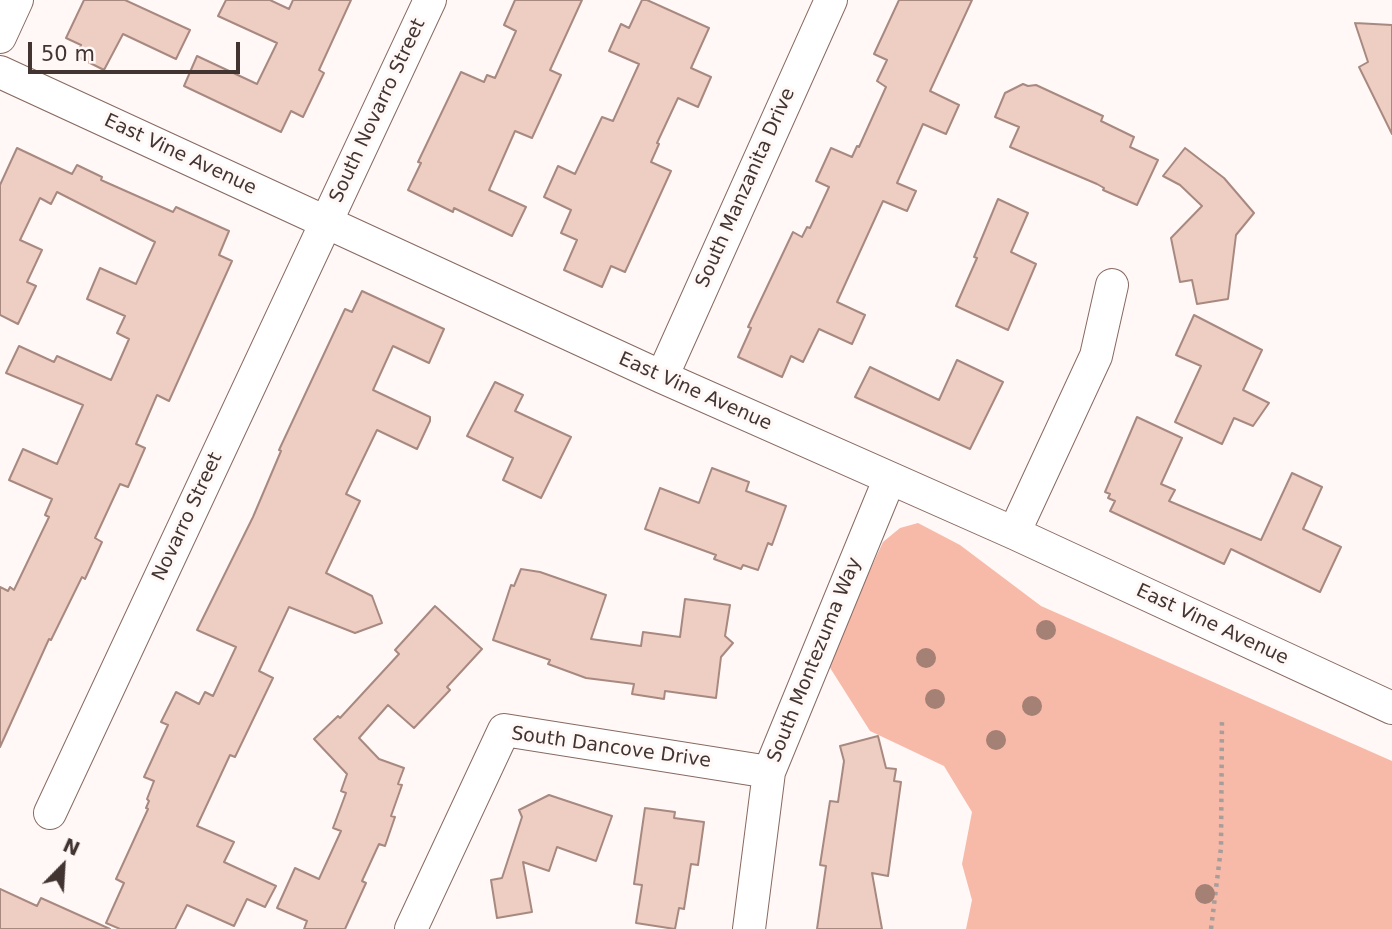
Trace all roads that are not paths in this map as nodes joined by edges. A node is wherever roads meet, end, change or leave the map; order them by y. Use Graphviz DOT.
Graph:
graph roads {
  1 [pos="17,0"];
  2 [pos="430,0"];
  3 [pos="831,0"];
  4 [pos="0,37"];
  5 [pos="0,72"];
  6 [pos="326,222"];
  7 [pos="1111,285"];
  8 [pos="662,377"];
  9 [pos="889,480"];
  10 [pos="1014,533"];
  11 [pos="1392,708"];
  12 [pos="769,772"];
  13 [pos="50,813"];
  14 [pos="411,929"];
  15 [pos="748,929"];
  1 -- 4 [label="street"];
  2 -- 6 [label="street, South Novarro Street"];
  3 -- 8 [label="street, South Manzanita Drive"];
  5 -- 6 [label="street, East Vine Avenue"];
  6 -- 8 [label="street, East Vine Avenue"];
  6 -- 13 [label="street, Novarro Street"];
  7 -- 10 [label="street"];
  8 -- 9 [label="street, East Vine Avenue"];
  9 -- 10 [label="street, East Vine Avenue"];
  9 -- 12 [label="street, South Montezuma Way"];
  10 -- 11 [label="street, East Vine Avenue"];
  12 -- 14 [label="street, South Dancove Drive"];
  12 -- 15 [label="street, South Montezuma Way"];
}
